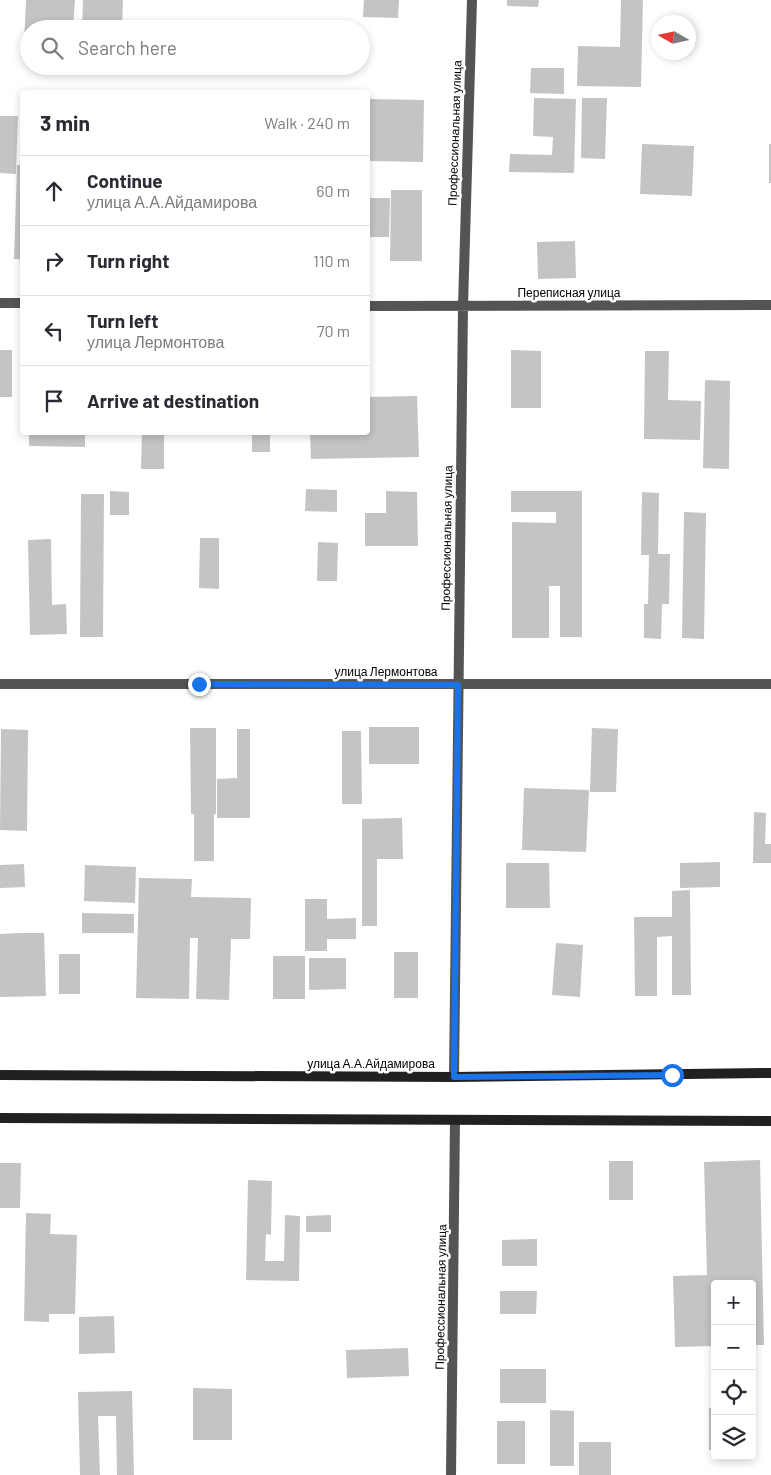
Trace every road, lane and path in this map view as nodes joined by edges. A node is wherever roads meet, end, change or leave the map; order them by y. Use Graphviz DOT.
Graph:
graph roads {
  1 [pos="472,0"];
  2 [pos="0,303"];
  3 [pos="20,303"];
  4 [pos="771,305"];
  5 [pos="370,306"];
  6 [pos="462,306"];
  7 [pos="0,684"];
  8 [pos="771,684"];
  9 [pos="458,685"];
  10 [pos="771,1074"];
  11 [pos="0,1075"];
  12 [pos="454,1077"];
  13 [pos="0,1118"];
  14 [pos="455,1120"];
  15 [pos="771,1121"];
  16 [pos="451,1475"];
  1 -- 6 [label="street, Профессиональная улица"];
  2 -- 3 [label="street"];
  4 -- 6 [label="street, Переписная улица"];
  5 -- 6 [label="street, Переписная улица"];
  6 -- 9 [label="street, Профессиональная улица"];
  7 -- 9 [label="street, улица Лермонтова"];
  8 -- 9 [label="street, улица Лермонтова"];
  9 -- 12 [label="street, Профессиональная улица"];
  10 -- 12 [label="main road, улица А.А.Айдамирова"];
  11 -- 12 [label="main road, улица А.А.Айдамирова"];
  13 -- 14 [label="main road"];
  14 -- 15 [label="main road"];
  14 -- 16 [label="street, Профессиональная улица"];
}
